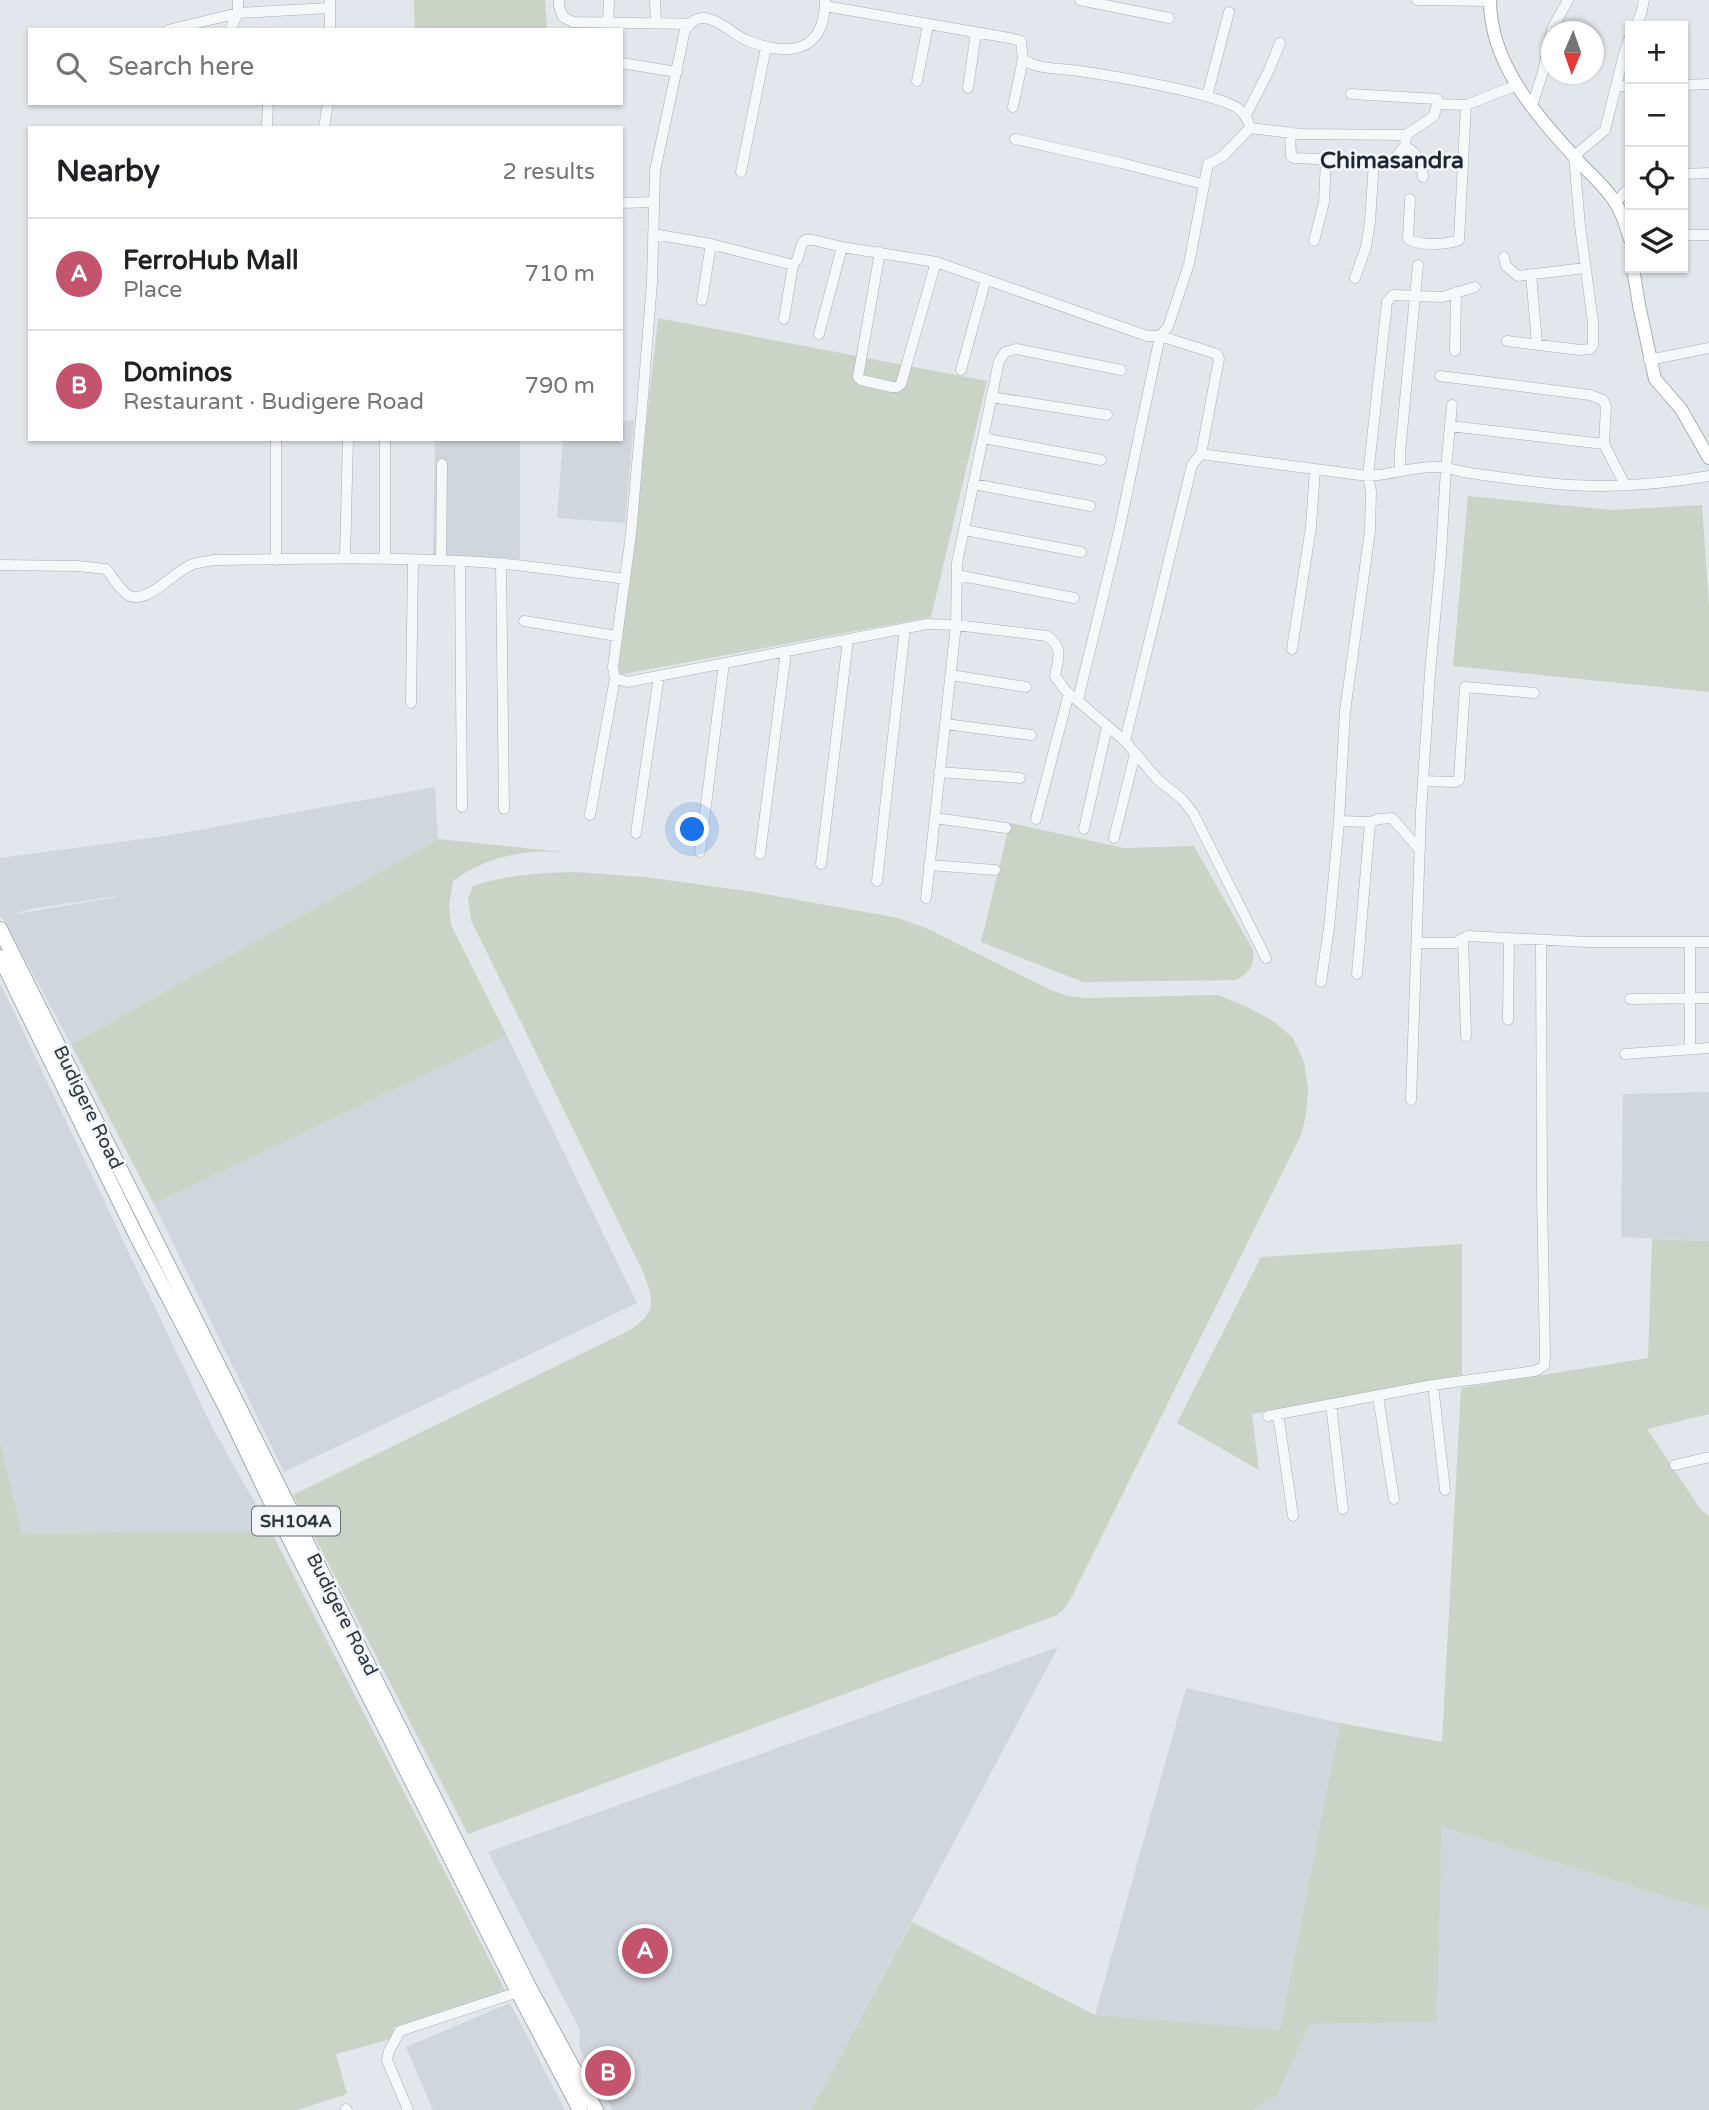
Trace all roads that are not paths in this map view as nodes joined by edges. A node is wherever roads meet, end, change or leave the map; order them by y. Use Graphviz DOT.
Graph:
graph roads {
  1 [pos="238,0"];
  2 [pos="559,0"];
  3 [pos="608,0"];
  4 [pos="655,0"];
  5 [pos="1080,0"];
  6 [pos="1417,0"];
  7 [pos="1446,0"];
  8 [pos="1568,0"];
  9 [pos="1644,0"];
  10 [pos="1490,1"];
  11 [pos="825,3"];
  12 [pos="330,4"];
  13 [pos="1229,12"];
  14 [pos="238,13"];
  15 [pos="1169,18"];
  16 [pos="1638,21"];
  17 [pos="608,23"];
  18 [pos="656,23"];
  19 [pos="690,24"];
  20 [pos="928,25"];
  21 [pos="176,28"];
  22 [pos="231,28"];
  23 [pos="330,28"];
  24 [pos="976,33"];
  25 [pos="1280,43"];
  26 [pos="766,47"];
  27 [pos="1625,54"];
  28 [pos="1023,59"];
  29 [pos="623,63"];
  30 [pos="677,72"];
  31 [pos="917,81"];
  32 [pos="1709,84"];
  33 [pos="1517,85"];
  34 [pos="1688,85"];
  35 [pos="1616,86"];
  36 [pos="1625,86"];
  37 [pos="968,88"];
  38 [pos="1351,94"];
  39 [pos="1207,96"];
  40 [pos="1437,104"];
  41 [pos="268,105"];
  42 [pos="328,105"];
  43 [pos="1466,105"];
  44 [pos="1532,106"];
  45 [pos="1013,107"];
  46 [pos="1245,117"];
  47 [pos="267,125"];
  48 [pos="324,126"];
  49 [pos="1250,128"];
  50 [pos="1290,132"];
  51 [pos="1015,139"];
  52 [pos="1406,141"];
  53 [pos="1574,156"];
  54 [pos="1326,159"];
  55 [pos="1374,161"];
  56 [pos="741,172"];
  57 [pos="1709,173"];
  58 [pos="1688,174"];
  59 [pos="1423,177"];
  60 [pos="1203,184"];
  61 [pos="1625,192"];
  62 [pos="1410,199"];
  63 [pos="654,202"];
  64 [pos="1616,202"];
  65 [pos="623,203"];
  66 [pos="1625,226"];
  67 [pos="653,234"];
  68 [pos="1709,235"];
  69 [pos="1688,236"];
  70 [pos="1314,241"];
  71 [pos="711,244"];
  72 [pos="842,247"];
  73 [pos="880,252"];
  74 [pos="1504,257"];
  75 [pos="936,262"];
  76 [pos="793,265"];
  77 [pos="1419,265"];
  78 [pos="1585,268"];
  79 [pos="1634,273"];
  80 [pos="1531,274"];
  81 [pos="1355,278"];
  82 [pos="986,279"];
  83 [pos="1475,286"];
  84 [pos="1456,292"];
  85 [pos="1416,296"];
  86 [pos="702,300"];
  87 [pos="784,319"];
  88 [pos="819,334"];
  89 [pos="1160,336"];
  90 [pos="1507,341"];
  91 [pos="1537,344"];
  92 [pos="1709,348"];
  93 [pos="1455,351"];
  94 [pos="1649,360"];
  95 [pos="961,370"];
  96 [pos="1121,370"];
  97 [pos="1440,376"];
  98 [pos="991,397"];
  99 [pos="1452,405"];
  100 [pos="1107,415"];
  101 [pos="1450,426"];
  102 [pos="983,438"];
  103 [pos="276,441"];
  104 [pos="348,441"];
  105 [pos="384,441"];
  106 [pos="1704,441"];
  107 [pos="1604,444"];
  108 [pos="1201,454"];
  109 [pos="1709,458"];
  110 [pos="1101,460"];
  111 [pos="442,464"];
  112 [pos="1446,468"];
  113 [pos="1315,469"];
  114 [pos="1400,471"];
  115 [pos="1368,475"];
  116 [pos="1709,476"];
  117 [pos="973,484"];
  118 [pos="1625,485"];
  119 [pos="1090,506"];
  120 [pos="964,530"];
  121 [pos="1081,552"];
  122 [pos="345,558"];
  123 [pos="276,559"];
  124 [pos="385,559"];
  125 [pos="413,560"];
  126 [pos="441,560"];
  127 [pos="460,561"];
  128 [pos="500,563"];
  129 [pos="0,565"];
  130 [pos="957,575"];
  131 [pos="625,579"];
  132 [pos="1074,598"];
  133 [pos="524,621"];
  134 [pos="956,625"];
  135 [pos="905,628"];
  136 [pos="617,636"];
  137 [pos="848,640"];
  138 [pos="1292,649"];
  139 [pos="786,652"];
  140 [pos="724,663"];
  141 [pos="951,675"];
  142 [pos="659,676"];
  143 [pos="615,678"];
  144 [pos="1026,687"];
  145 [pos="1534,693"];
  146 [pos="1073,696"];
  147 [pos="411,703"];
  148 [pos="945,724"];
  149 [pos="1107,727"];
  150 [pos="1031,735"];
  151 [pos="1125,741"];
  152 [pos="1135,754"];
  153 [pos="939,772"];
  154 [pos="1020,778"];
  155 [pos="1423,781"];
  156 [pos="462,807"];
  157 [pos="504,809"];
  158 [pos="590,815"];
  159 [pos="934,818"];
  160 [pos="1036,819"];
  161 [pos="1339,821"];
  162 [pos="1370,822"];
  163 [pos="1006,828"];
  164 [pos="1084,829"];
  165 [pos="636,833"];
  166 [pos="1114,838"];
  167 [pos="1420,849"];
  168 [pos="700,852"];
  169 [pos="760,854"];
  170 [pos="821,864"];
  171 [pos="929,865"];
  172 [pos="995,870"];
  173 [pos="877,881"];
  174 [pos="926,898"];
  175 [pos="0,929"];
  176 [pos="1462,938"];
  177 [pos="1509,939"];
  178 [pos="1541,940"];
  179 [pos="1690,942"];
  180 [pos="1709,942"];
  181 [pos="1418,943"];
  182 [pos="0,957"];
  183 [pos="1266,958"];
  184 [pos="1357,974"];
  185 [pos="1321,982"];
  186 [pos="1709,998"];
  187 [pos="1630,999"];
  188 [pos="1690,999"];
  189 [pos="1508,1020"];
  190 [pos="1466,1036"];
  191 [pos="1709,1048"];
  192 [pos="1690,1049"];
  193 [pos="1625,1054"];
  194 [pos="1411,1100"];
  195 [pos="1433,1385"];
  196 [pos="1378,1396"];
  197 [pos="1331,1405"];
  198 [pos="1709,1457"];
  199 [pos="1675,1465"];
  200 [pos="1445,1490"];
  201 [pos="1394,1499"];
  202 [pos="1343,1509"];
  203 [pos="1293,1516"];
  204 [pos="517,1992"];
  205 [pos="408,2110"];
  206 [pos="580,2110"];
  207 [pos="596,2110"];
  1 -- 14 [label="street"];
  2 -- 17 [label="street"];
  3 -- 17 [label="street"];
  4 -- 18 [label="street"];
  5 -- 15 [label="street"];
  6 -- 7 [label="street"];
  7 -- 10 [label="street"];
  8 -- 44 [label="street"];
  9 -- 16 [label="street"];
  10 -- 33 [label="street"];
  11 -- 20 [label="street"];
  11 -- 26 [label="street"];
  12 -- 14 [label="street"];
  12 -- 23 [label="street"];
  13 -- 39 [label="street"];
  14 -- 21 [label="street"];
  14 -- 22 [label="street"];
  17 -- 18 [label="street"];
  18 -- 19 [label="street"];
  19 -- 26 [label="street"];
  19 -- 30 [label="street"];
  20 -- 24 [label="street"];
  20 -- 31 [label="street"];
  24 -- 28 [label="street"];
  24 -- 37 [label="street"];
  25 -- 46 [label="street"];
  26 -- 56 [label="street"];
  27 -- 35 [label="street"];
  28 -- 39 [label="street"];
  28 -- 45 [label="street"];
  29 -- 30 [label="street"];
  30 -- 63 [label="street"];
  32 -- 34 [label="street"];
  33 -- 43 [label="street"];
  33 -- 44 [label="street"];
  35 -- 36 [label="street"];
  35 -- 53 [label="street"];
  38 -- 40 [label="street"];
  39 -- 46 [label="street"];
  40 -- 43 [label="street"];
  40 -- 52 [label="street"];
  41 -- 47 [label="street"];
  42 -- 48 [label="street"];
  43 -- 62 [label="street"];
  44 -- 53 [label="street"];
  46 -- 49 [label="street"];
  49 -- 50 [label="street"];
  49 -- 60 [label="street"];
  50 -- 52 [label="street"];
  50 -- 54 [label="street"];
  51 -- 60 [label="street"];
  52 -- 55 [label="street"];
  52 -- 59 [label="street"];
  53 -- 64 [label="street"];
  53 -- 78 [label="street"];
  54 -- 55 [label="street"];
  54 -- 70 [label="street"];
  55 -- 81 [label="street"];
  57 -- 58 [label="street"];
  60 -- 89 [label="street"];
  61 -- 64 [label="street"];
  63 -- 65 [label="street"];
  63 -- 67 [label="street"];
  64 -- 66 [label="street"];
  67 -- 71 [label="street"];
  67 -- 131 [label="street"];
  68 -- 69 [label="street"];
  71 -- 76 [label="street"];
  71 -- 86 [label="street"];
  72 -- 73 [label="street"];
  72 -- 76 [label="street"];
  72 -- 88 [label="street"];
  73 -- 75 [label="street"];
  73 -- 75 [label="street"];
  74 -- 80 [label="street"];
  75 -- 82 [label="street"];
  76 -- 87 [label="street"];
  77 -- 85 [label="street"];
  78 -- 80 [label="street"];
  78 -- 91 [label="street"];
  79 -- 94 [label="street"];
  80 -- 91 [label="street"];
  82 -- 89 [label="street"];
  82 -- 95 [label="street"];
  83 -- 84 [label="street"];
  84 -- 85 [label="street"];
  84 -- 93 [label="street"];
  85 -- 114 [label="street"];
  85 -- 115 [label="street"];
  89 -- 108 [label="street"];
  89 -- 146 [label="street"];
  90 -- 91 [label="street"];
  92 -- 94 [label="street"];
  94 -- 106 [label="street"];
  96 -- 98 [label="street"];
  97 -- 107 [label="street"];
  98 -- 100 [label="street"];
  98 -- 102 [label="street"];
  99 -- 101 [label="street"];
  101 -- 107 [label="street"];
  101 -- 112 [label="street"];
  102 -- 110 [label="street"];
  102 -- 117 [label="street"];
  103 -- 123 [label="street"];
  104 -- 122 [label="street"];
  105 -- 124 [label="street"];
  106 -- 109 [label="street"];
  107 -- 118 [label="street"];
  108 -- 113 [label="street"];
  108 -- 151 [label="street"];
  111 -- 126 [label="street"];
  112 -- 114 [label="street"];
  112 -- 118 [label="street"];
  112 -- 155 [label="street"];
  113 -- 115 [label="street"];
  113 -- 138 [label="street"];
  114 -- 115 [label="street"];
  115 -- 161 [label="street"];
  116 -- 118 [label="street"];
  117 -- 119 [label="street"];
  117 -- 120 [label="street"];
  120 -- 121 [label="street"];
  120 -- 130 [label="street"];
  122 -- 123 [label="street"];
  122 -- 124 [label="street"];
  123 -- 129 [label="street"];
  124 -- 125 [label="street"];
  125 -- 126 [label="street"];
  125 -- 147 [label="street"];
  126 -- 127 [label="street"];
  127 -- 128 [label="street"];
  127 -- 156 [label="street"];
  128 -- 131 [label="street"];
  128 -- 157 [label="street"];
  130 -- 132 [label="street"];
  130 -- 134 [label="street"];
  131 -- 136 [label="street"];
  133 -- 136 [label="street"];
  134 -- 135 [label="street"];
  134 -- 141 [label="street"];
  134 -- 146 [label="street"];
  135 -- 137 [label="street"];
  135 -- 173 [label="street"];
  136 -- 143 [label="street"];
  137 -- 139 [label="street"];
  137 -- 170 [label="street"];
  139 -- 140 [label="street"];
  139 -- 169 [label="street"];
  140 -- 142 [label="street"];
  140 -- 168 [label="street"];
  141 -- 144 [label="street"];
  141 -- 148 [label="street"];
  142 -- 143 [label="street"];
  142 -- 165 [label="street"];
  143 -- 158 [label="street"];
  145 -- 155 [label="street"];
  146 -- 149 [label="street"];
  146 -- 160 [label="street"];
  148 -- 150 [label="street"];
  148 -- 153 [label="street"];
  149 -- 151 [label="street"];
  149 -- 164 [label="street"];
  151 -- 152 [label="street"];
  152 -- 166 [label="street"];
  152 -- 183 [label="street"];
  153 -- 154 [label="street"];
  153 -- 159 [label="street"];
  155 -- 167 [label="street"];
  159 -- 163 [label="street"];
  159 -- 171 [label="street"];
  161 -- 162 [label="street"];
  161 -- 185 [label="street"];
  162 -- 167 [label="street"];
  162 -- 184 [label="street"];
  167 -- 181 [label="street"];
  171 -- 172 [label="street"];
  171 -- 174 [label="street"];
  175 -- 207 [label="main road, Budigere Road / SH104A"];
  176 -- 177 [label="street"];
  176 -- 181 [label="street"];
  176 -- 190 [label="street"];
  177 -- 178 [label="street"];
  177 -- 189 [label="street"];
  178 -- 179 [label="street"];
  178 -- 195 [label="street"];
  179 -- 180 [label="street"];
  179 -- 188 [label="street"];
  181 -- 194 [label="street"];
  182 -- 204 [label="main road, Budigere Road / SH104A"];
  186 -- 188 [label="street"];
  187 -- 188 [label="street"];
  188 -- 192 [label="street"];
  191 -- 192 [label="street"];
  192 -- 193 [label="street"];
  195 -- 196 [label="street"];
  195 -- 200 [label="street"];
  196 -- 197 [label="street"];
  196 -- 201 [label="street"];
  197 -- 202 [label="street"];
  197 -- 203 [label="street"];
  198 -- 199 [label="street"];
  204 -- 205 [label="street"];
  204 -- 206 [label="main road, Budigere Road / SH104A"];
}
